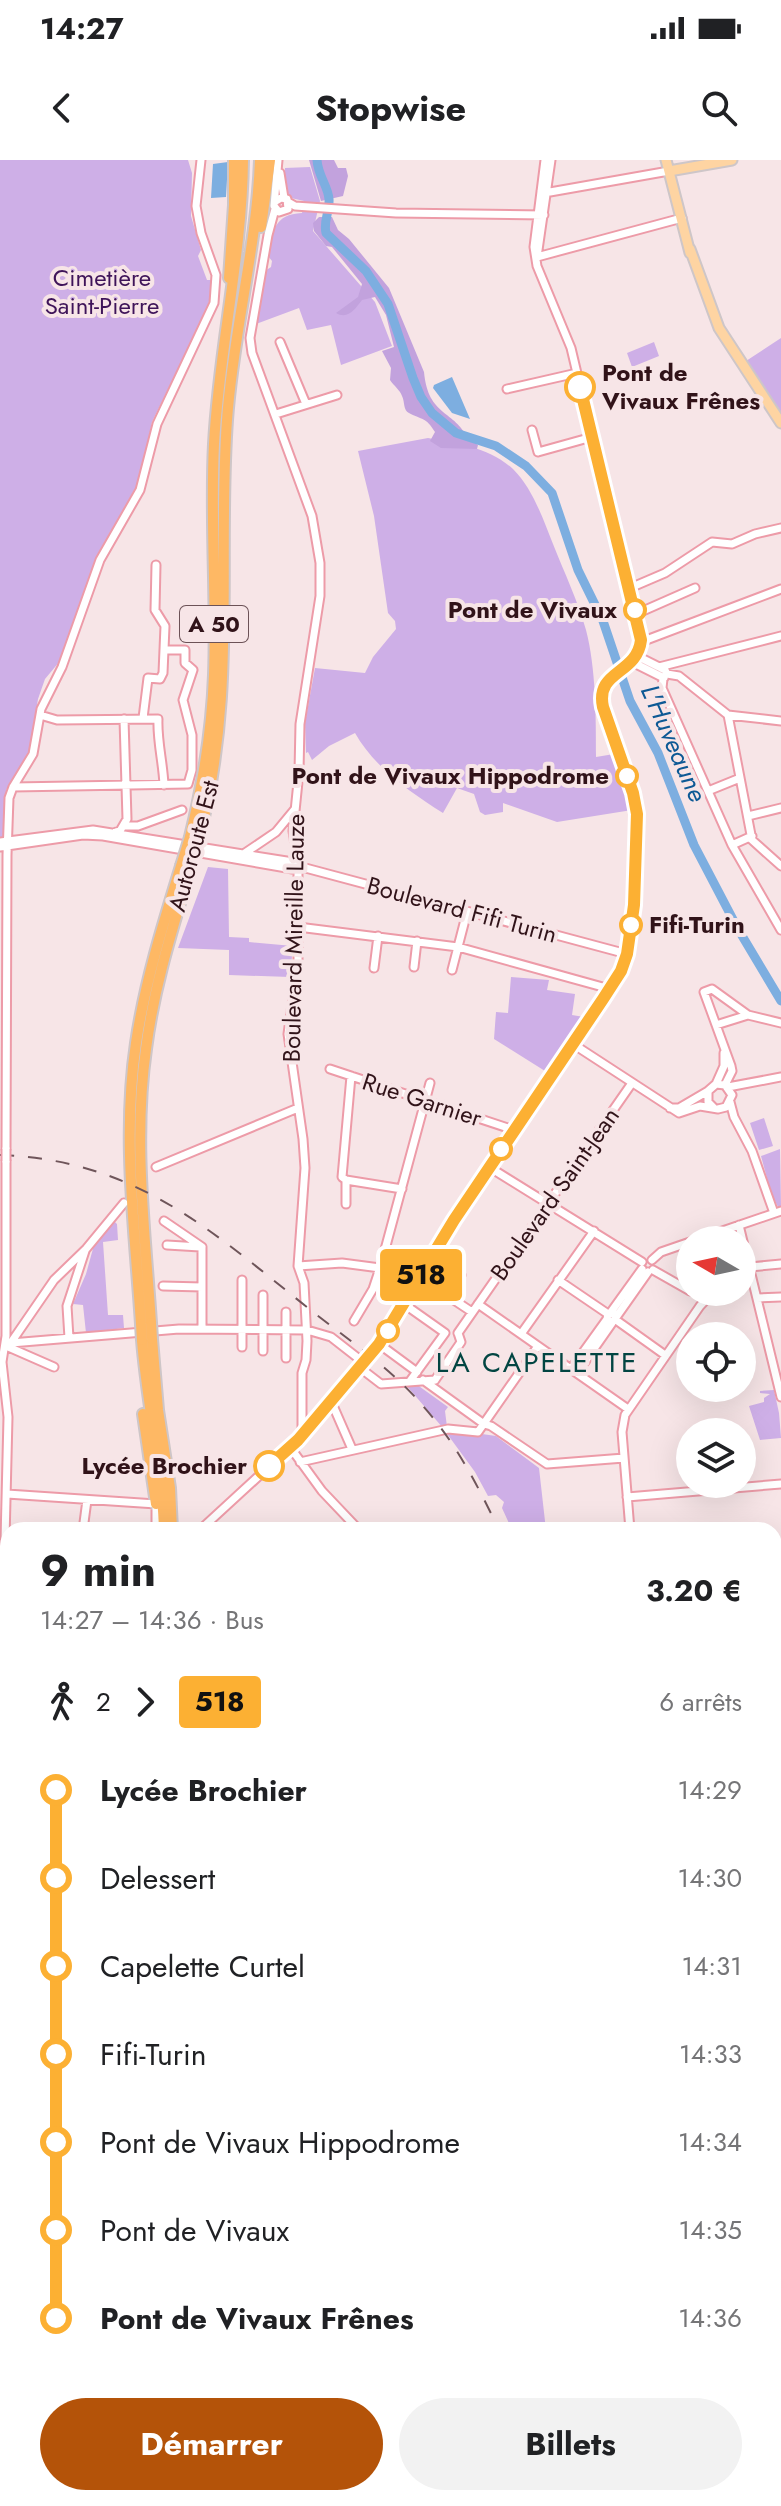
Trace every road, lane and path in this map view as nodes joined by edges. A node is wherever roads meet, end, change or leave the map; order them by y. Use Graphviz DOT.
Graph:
graph roads {
  1 [pos="201,160"];
  2 [pos="234,160"];
  3 [pos="243,160"];
  4 [pos="260,160"];
  5 [pos="270,160"];
  6 [pos="280,160"];
  7 [pos="545,160"];
  8 [pos="551,160"];
  9 [pos="666,160"];
  10 [pos="732,160"];
  11 [pos="669,171"];
  12 [pos="544,192"];
  13 [pos="287,206"];
  14 [pos="541,215"];
  15 [pos="682,218"];
  16 [pos="537,257"];
  17 [pos="238,326"];
  18 [pos="280,342"];
  19 [pos="737,358"];
  20 [pos="221,364"];
  21 [pos="577,373"];
  22 [pos="507,389"];
  23 [pos="337,395"];
  24 [pos="306,404"];
  25 [pos="276,414"];
  26 [pos="781,423"];
  27 [pos="532,430"];
  28 [pos="781,430"];
  29 [pos="592,437"];
  30 [pos="781,528"];
  31 [pos="156,565"];
  32 [pos="630,588"];
  33 [pos="695,588"];
  34 [pos="781,589"];
  35 [pos="636,614"];
  36 [pos="781,636"];
  37 [pos="641,642"];
  38 [pos="164,650"];
  39 [pos="632,662"];
  40 [pos="679,663"];
  41 [pos="658,668"];
  42 [pos="665,676"];
  43 [pos="679,676"];
  44 [pos="40,715"];
  45 [pos="728,715"];
  46 [pos="143,718"];
  47 [pos="124,719"];
  48 [pos="781,721"];
  49 [pos="740,778"];
  50 [pos="126,785"];
  51 [pos="164,785"];
  52 [pos="13,787"];
  53 [pos="708,791"];
  54 [pos="296,807"];
  55 [pos="781,808"];
  56 [pos="182,810"];
  57 [pos="748,816"];
  58 [pos="129,826"];
  59 [pos="116,835"];
  60 [pos="752,836"];
  61 [pos="194,837"];
  62 [pos="3,843"];
  63 [pos="259,843"];
  64 [pos="732,845"];
  65 [pos="224,853"];
  66 [pos="244,854"];
  67 [pos="781,866"];
  68 [pos="298,868"];
  69 [pos="467,912"];
  70 [pos="779,924"];
  71 [pos="298,927"];
  72 [pos="378,936"];
  73 [pos="417,941"];
  74 [pos="458,947"];
  75 [pos="627,954"];
  76 [pos="414,967"];
  77 [pos="374,968"];
  78 [pos="452,970"];
  79 [pos="610,989"];
  80 [pos="748,1015"];
  81 [pos="781,1023"];
  82 [pos="716,1025"];
  83 [pos="573,1044"];
  84 [pos="330,1069"];
  85 [pos="351,1076"];
  86 [pos="781,1077"];
  87 [pos="430,1083"];
  88 [pos="632,1083"];
  89 [pos="726,1086"];
  90 [pos="708,1091"];
  91 [pos="425,1102"];
  92 [pos="687,1103"];
  93 [pos="668,1107"];
  94 [pos="298,1108"];
  95 [pos="717,1108"];
  96 [pos="3,1111"];
  97 [pos="682,1114"];
  98 [pos="734,1117"];
  99 [pos="3,1129"];
  100 [pos="514,1130"];
  101 [pos="4,1164"];
  102 [pos="156,1167"];
  103 [pos="489,1167"];
  104 [pos="346,1180"];
  105 [pos="402,1189"];
  106 [pos="548,1202"];
  107 [pos="124,1203"];
  108 [pos="346,1204"];
  109 [pos="778,1212"];
  110 [pos="3,1217"];
  111 [pos="164,1221"];
  112 [pos="739,1225"];
  113 [pos="736,1226"];
  114 [pos="594,1231"];
  115 [pos="167,1245"];
  116 [pos="202,1247"];
  117 [pos="676,1247"];
  118 [pos="781,1264"];
  119 [pos="76,1265"];
  120 [pos="298,1266"];
  121 [pos="646,1268"];
  122 [pos="756,1269"];
  123 [pos="379,1271"];
  124 [pos="461,1275"];
  125 [pos="242,1280"];
  126 [pos="558,1280"];
  127 [pos="676,1284"];
  128 [pos="163,1286"];
  129 [pos="202,1287"];
  130 [pos="411,1292"];
  131 [pos="263,1295"];
  132 [pos="756,1295"];
  133 [pos="781,1297"];
  134 [pos="757,1298"];
  135 [pos="404,1304"];
  136 [pos="478,1304"];
  137 [pos="701,1306"];
  138 [pos="286,1312"];
  139 [pos="472,1312"];
  140 [pos="612,1317"];
  141 [pos="354,1321"];
  142 [pos="202,1329"];
  143 [pos="241,1329"];
  144 [pos="264,1330"];
  145 [pos="286,1330"];
  146 [pos="307,1330"];
  147 [pos="445,1333"];
  148 [pos="458,1333"];
  149 [pos="521,1334"];
  150 [pos="69,1338"];
  151 [pos="147,1340"];
  152 [pos="379,1344"];
  153 [pos="9,1345"];
  154 [pos="538,1346"];
  155 [pos="242,1347"];
  156 [pos="263,1351"];
  157 [pos="665,1355"];
  158 [pos="286,1358"];
  159 [pos="361,1364"];
  160 [pos="54,1367"];
  161 [pos="144,1368"];
  162 [pos="418,1370"];
  163 [pos="574,1371"];
  164 [pos="423,1380"];
  165 [pos="435,1380"];
  166 [pos="410,1381"];
  167 [pos="437,1391"];
  168 [pos="781,1397"];
  169 [pos="331,1401"];
  170 [pos="628,1409"];
  171 [pos="4,1417"];
  172 [pos="302,1419"];
  173 [pos="484,1424"];
  174 [pos="310,1425"];
  175 [pos="302,1436"];
  176 [pos="159,1441"];
  177 [pos="290,1447"];
  178 [pos="352,1449"];
  179 [pos="166,1457"];
  180 [pos="624,1458"];
  181 [pos="300,1462"];
  182 [pos="781,1484"];
  183 [pos="7,1494"];
  184 [pos="627,1497"];
  185 [pos="87,1500"];
  186 [pos="156,1504"];
  187 [pos="5,1522"];
  188 [pos="84,1522"];
  189 [pos="159,1522"];
  190 [pos="161,1522"];
  191 [pos="171,1522"];
  192 [pos="178,1522"];
  193 [pos="209,1522"];
  194 [pos="351,1522"];
  195 [pos="629,1522"];
  1 -- 44 [label="street"];
  2 -- 20 [label="highway"];
  3 -- 20 [label="highway, Autoroute Est / A 50"];
  4 -- 17 [label="highway, Autoroute Est / A 50"];
  5 -- 17 [label="highway"];
  6 -- 13 [label="street"];
  7 -- 12 [label="street"];
  8 -- 12 [label="street"];
  9 -- 11 [label="main road"];
  10 -- 11 [label="main road"];
  11 -- 12 [label="street"];
  11 -- 15 [label="main road"];
  12 -- 14 [label="street"];
  13 -- 14 [label="street"];
  13 -- 25 [label="street, Boulevard Mireille Lauze"];
  14 -- 16 [label="street"];
  15 -- 16 [label="street"];
  15 -- 19 [label="main road"];
  16 -- 21 [label="street"];
  17 -- 61 [label="highway, Autoroute Est / A 50"];
  18 -- 24 [label="street"];
  19 -- 26 [label="main road"];
  19 -- 28 [label="main road"];
  20 -- 61 [label="highway, Autoroute Est / A 50"];
  21 -- 22 [label="street"];
  21 -- 29 [label="street"];
  23 -- 24 [label="street"];
  24 -- 25 [label="street"];
  25 -- 54 [label="street, Boulevard Mireille Lauze"];
  27 -- 29 [label="street"];
  29 -- 32 [label="street"];
  30 -- 32 [label="street"];
  31 -- 38 [label="street"];
  32 -- 35 [label="street"];
  33 -- 35 [label="street"];
  34 -- 37 [label="street"];
  35 -- 37 [label="street"];
  36 -- 40 [label="street"];
  37 -- 39 [label="street"];
  38 -- 46 [label="street"];
  38 -- 51 [label="street"];
  39 -- 41 [label="street"];
  39 -- 42 [label="street"];
  39 -- 75 [label="street"];
  40 -- 41 [label="street"];
  40 -- 43 [label="street"];
  41 -- 42 [label="street"];
  42 -- 43 [label="street"];
  42 -- 53 [label="street"];
  43 -- 45 [label="street"];
  44 -- 47 [label="street"];
  44 -- 52 [label="street"];
  45 -- 48 [label="street"];
  45 -- 49 [label="street"];
  46 -- 47 [label="street"];
  46 -- 51 [label="street"];
  47 -- 50 [label="street"];
  49 -- 53 [label="street"];
  49 -- 57 [label="street"];
  50 -- 51 [label="street"];
  50 -- 52 [label="street"];
  50 -- 58 [label="street"];
  52 -- 62 [label="street"];
  53 -- 64 [label="street"];
  54 -- 63 [label="street"];
  54 -- 68 [label="street, Boulevard Mireille Lauze"];
  55 -- 57 [label="street"];
  56 -- 58 [label="street"];
  57 -- 60 [label="street"];
  58 -- 59 [label="street"];
  58 -- 65 [label="street"];
  59 -- 62 [label="street"];
  59 -- 65 [label="street"];
  60 -- 64 [label="street"];
  60 -- 67 [label="street"];
  61 -- 151 [label="highway, Autoroute Est / A 50, bridge"];
  62 -- 96 [label="street"];
  63 -- 65 [label="street"];
  63 -- 66 [label="street"];
  64 -- 70 [label="street"];
  65 -- 66 [label="street"];
  65 -- 68 [label="street"];
  66 -- 68 [label="street"];
  68 -- 69 [label="street, Boulevard Fifi Turin"];
  68 -- 71 [label="street, Boulevard Mireille Lauze"];
  69 -- 74 [label="street"];
  69 -- 75 [label="street, Boulevard Fifi Turin"];
  71 -- 72 [label="street"];
  71 -- 94 [label="street, Boulevard Mireille Lauze"];
  72 -- 73 [label="street"];
  72 -- 77 [label="street"];
  73 -- 74 [label="street"];
  73 -- 76 [label="street"];
  74 -- 78 [label="street"];
  74 -- 79 [label="street"];
  75 -- 79 [label="street"];
  79 -- 83 [label="street"];
  80 -- 81 [label="street"];
  80 -- 82 [label="street"];
  80 -- 82 [label="street"];
  82 -- 89 [label="street"];
  83 -- 88 [label="street"];
  83 -- 100 [label="street"];
  84 -- 85 [label="street, Rue Garnier"];
  85 -- 91 [label="street, Rue Garnier"];
  85 -- 104 [label="street"];
  86 -- 89 [label="street"];
  87 -- 91 [label="street"];
  88 -- 93 [label="street"];
  88 -- 106 [label="street, Boulevard Saint-Jean"];
  89 -- 90 [label="street"];
  89 -- 95 [label="street"];
  89 -- 98 [label="street"];
  90 -- 92 [label="street"];
  90 -- 95 [label="street"];
  91 -- 100 [label="street, Rue Garnier"];
  91 -- 105 [label="street"];
  92 -- 93 [label="street"];
  92 -- 97 [label="street"];
  93 -- 97 [label="street"];
  94 -- 102 [label="street"];
  94 -- 120 [label="street, Boulevard Mireille Lauze"];
  95 -- 97 [label="street"];
  95 -- 98 [label="street"];
  96 -- 99 [label="street"];
  98 -- 109 [label="street"];
  99 -- 101 [label="street, bridge"];
  100 -- 103 [label="street"];
  101 -- 110 [label="street"];
  103 -- 106 [label="street"];
  103 -- 130 [label="street"];
  104 -- 105 [label="street"];
  104 -- 108 [label="street"];
  105 -- 123 [label="street"];
  106 -- 114 [label="street"];
  106 -- 136 [label="street, Boulevard Saint-Jean"];
  107 -- 119 [label="street"];
  109 -- 112 [label="street"];
  110 -- 153 [label="street"];
  111 -- 116 [label="street"];
  112 -- 113 [label="street"];
  114 -- 121 [label="street"];
  114 -- 126 [label="street"];
  115 -- 116 [label="street"];
  116 -- 129 [label="street"];
  117 -- 121 [label="street"];
  118 -- 122 [label="street"];
  119 -- 150 [label="street"];
  119 -- 153 [label="street"];
  120 -- 123 [label="street"];
  120 -- 146 [label="street, Boulevard Mireille Lauze"];
  121 -- 127 [label="street"];
  121 -- 140 [label="street"];
  123 -- 130 [label="street"];
  123 -- 141 [label="street"];
  124 -- 139 [label="street"];
  125 -- 143 [label="street"];
  126 -- 140 [label="street"];
  126 -- 149 [label="street"];
  128 -- 129 [label="street"];
  129 -- 142 [label="street"];
  130 -- 135 [label="street"];
  131 -- 144 [label="street"];
  132 -- 134 [label="street"];
  133 -- 134 [label="street"];
  134 -- 168 [label="street"];
  135 -- 147 [label="street"];
  135 -- 152 [label="street"];
  136 -- 139 [label="street, Boulevard Saint-Jean"];
  136 -- 149 [label="street"];
  137 -- 157 [label="street"];
  138 -- 145 [label="street"];
  139 -- 148 [label="street, Boulevard Saint-Jean"];
  140 -- 157 [label="street"];
  140 -- 163 [label="street"];
  142 -- 143 [label="street"];
  142 -- 150 [label="street"];
  143 -- 144 [label="street"];
  143 -- 155 [label="street"];
  144 -- 145 [label="street"];
  144 -- 156 [label="street"];
  145 -- 146 [label="street"];
  145 -- 158 [label="street"];
  146 -- 159 [label="street"];
  146 -- 172 [label="street, Boulevard Mireille Lauze"];
  147 -- 148 [label="street"];
  147 -- 162 [label="street"];
  148 -- 165 [label="street, Boulevard Saint-Jean"];
  149 -- 154 [label="street"];
  150 -- 153 [label="street"];
  151 -- 161 [label="highway, Autoroute Est / A 50"];
  151 -- 176 [label="highway, Autoroute Est / A 50"];
  152 -- 159 [label="street"];
  152 -- 162 [label="street"];
  153 -- 160 [label="street"];
  153 -- 171 [label="street"];
  154 -- 163 [label="street"];
  154 -- 173 [label="street"];
  157 -- 170 [label="street"];
  159 -- 166 [label="street"];
  159 -- 169 [label="street"];
  161 -- 176 [label="highway, Autoroute Est / A 50"];
  161 -- 186 [label="highway"];
  162 -- 165 [label="street"];
  162 -- 166 [label="street"];
  163 -- 170 [label="street"];
  164 -- 165 [label="street"];
  164 -- 166 [label="street"];
  164 -- 167 [label="street"];
  165 -- 167 [label="street"];
  167 -- 173 [label="street"];
  169 -- 174 [label="street"];
  169 -- 178 [label="street"];
  170 -- 180 [label="street"];
  171 -- 183 [label="street"];
  172 -- 174 [label="street"];
  172 -- 175 [label="street, Boulevard Mireille Lauze"];
  173 -- 178 [label="street"];
  173 -- 180 [label="street"];
  174 -- 175 [label="street"];
  175 -- 177 [label="street"];
  176 -- 179 [label="highway, Autoroute Est / A 50"];
  176 -- 190 [label="highway, Autoroute Est / A 50"];
  177 -- 181 [label="street"];
  177 -- 193 [label="street"];
  178 -- 181 [label="street"];
  179 -- 191 [label="highway, Autoroute Est / A 50"];
  179 -- 192 [label="highway"];
  180 -- 184 [label="street"];
  181 -- 194 [label="street"];
  182 -- 184 [label="street"];
  183 -- 185 [label="street"];
  183 -- 187 [label="street"];
  184 -- 195 [label="street"];
  185 -- 186 [label="street"];
  185 -- 188 [label="street"];
  186 -- 189 [label="street"];
}
